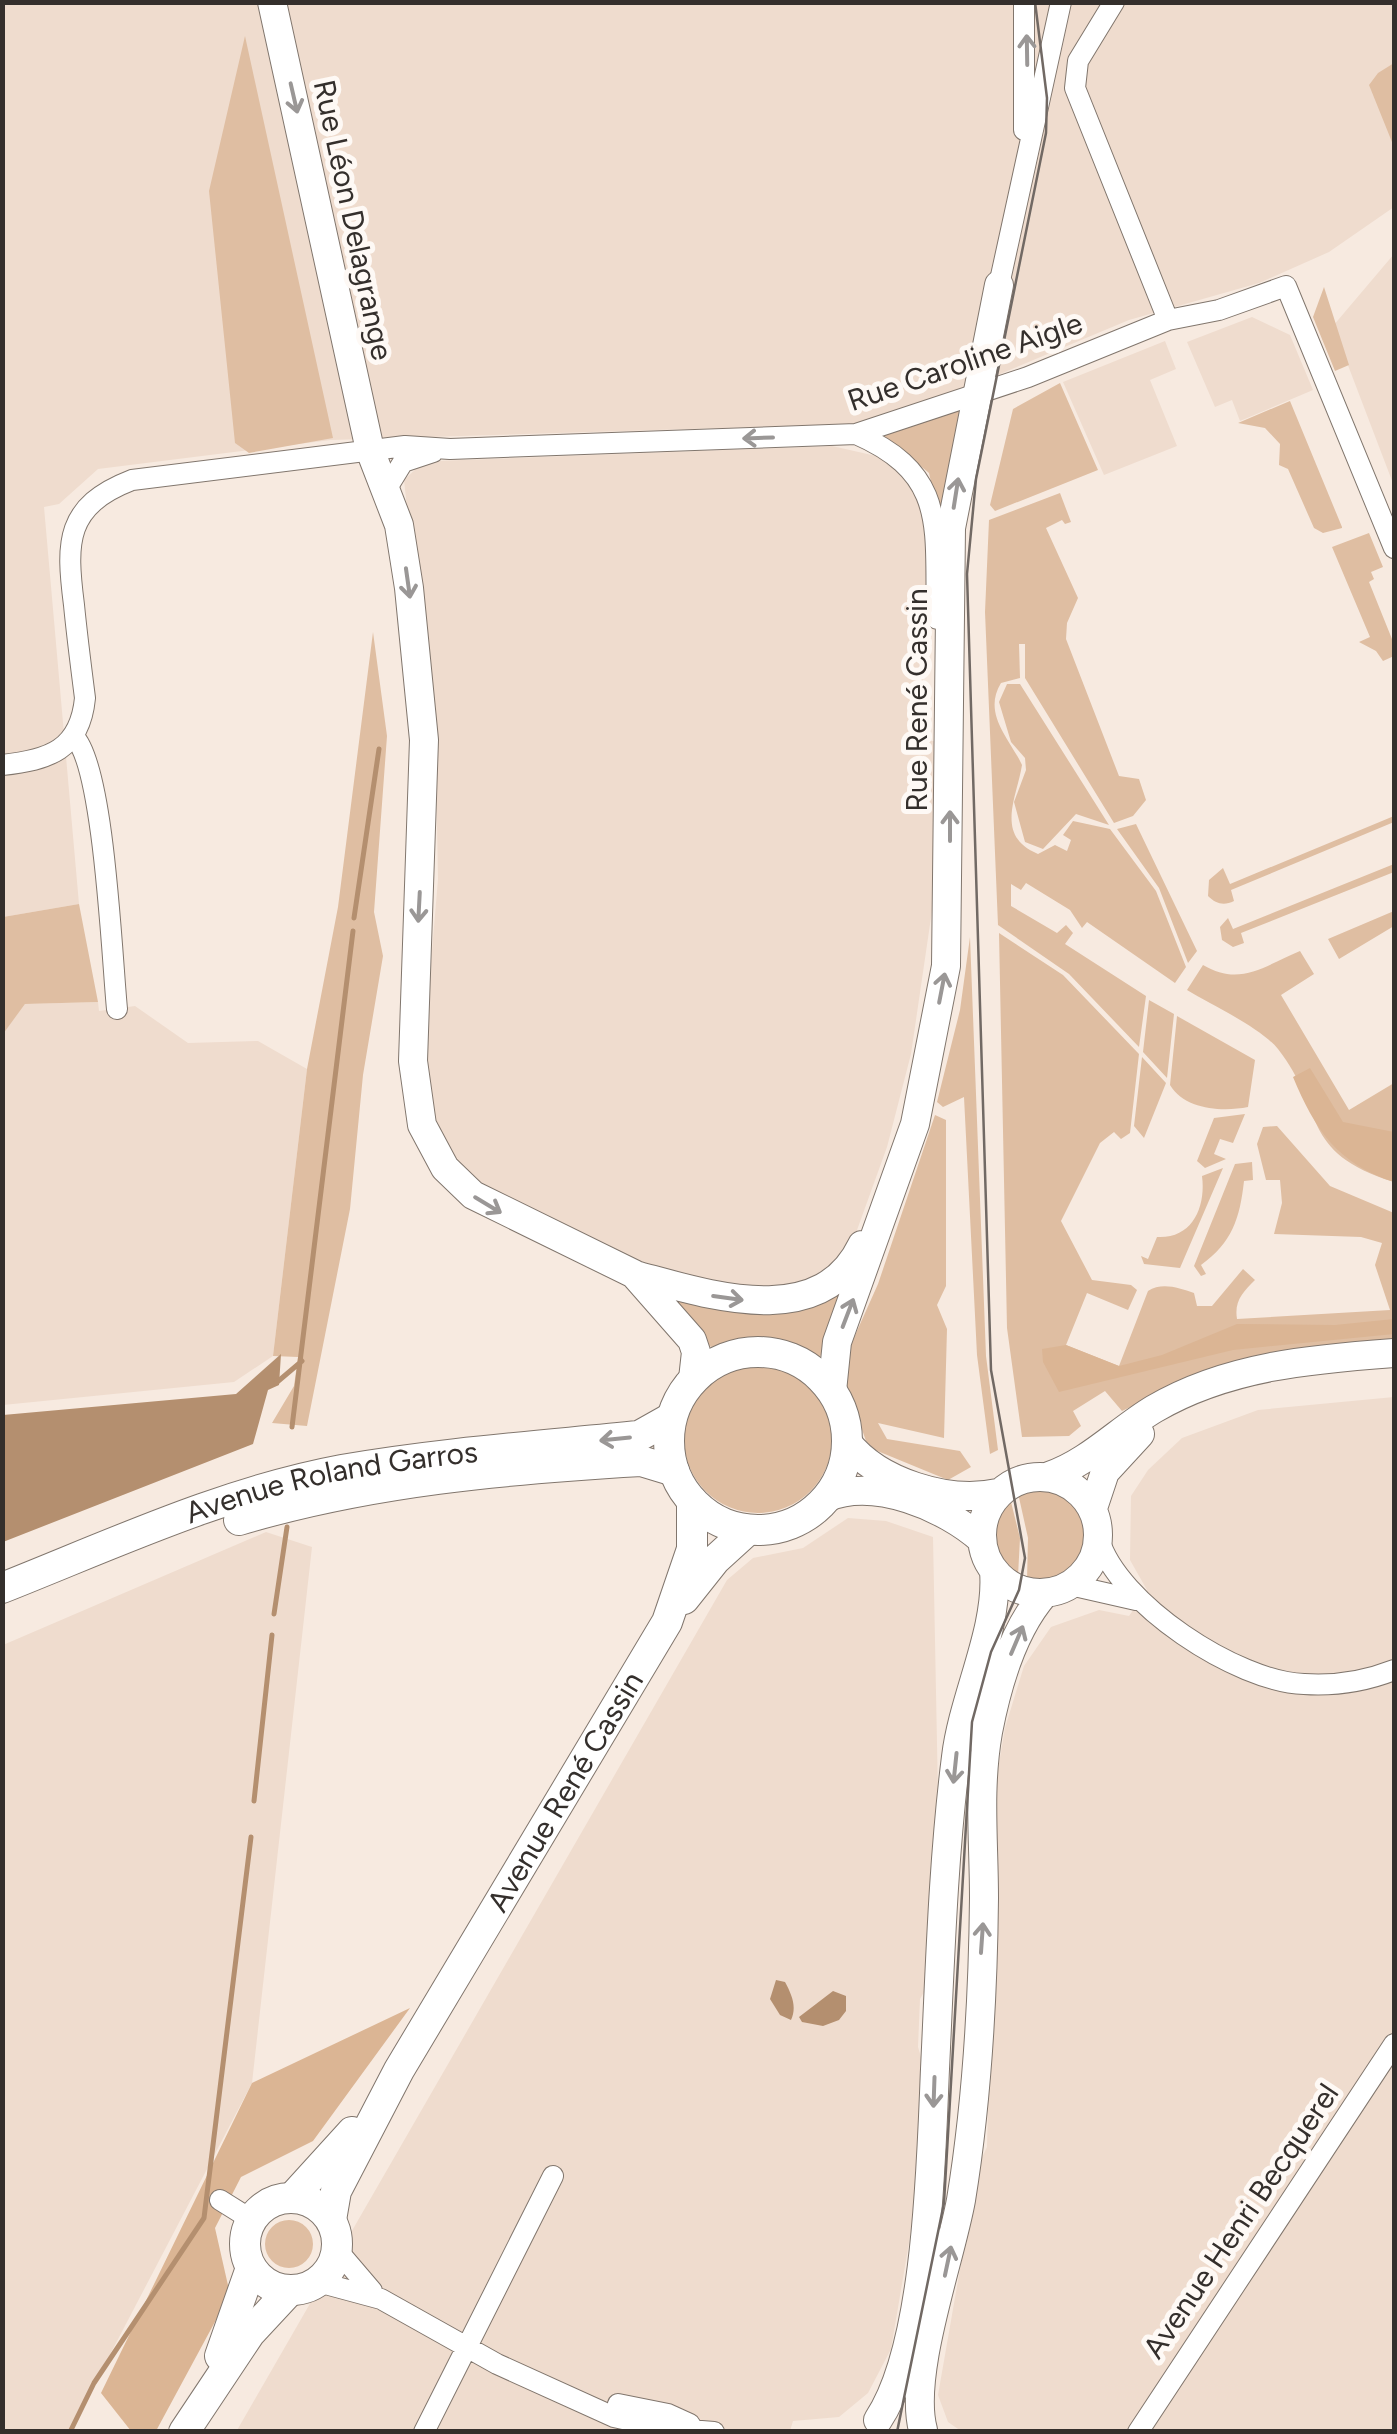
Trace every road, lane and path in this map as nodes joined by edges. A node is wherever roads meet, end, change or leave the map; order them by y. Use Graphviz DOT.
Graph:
graph roads {
  1 [pos="272,2"];
  2 [pos="1024,2"];
  3 [pos="1062,2"];
  4 [pos="1114,2"];
  5 [pos="998,285"];
  6 [pos="1168,320"];
  7 [pos="975,394"];
  8 [pos="856,434"];
  9 [pos="444,449"];
  10 [pos="370,450"];
  11 [pos="388,488"];
  12 [pos="1394,548"];
  13 [pos="950,730"];
  14 [pos="74,737"];
  15 [pos="2,765"];
  16 [pos="116,1009"];
  17 [pos="929,1054"];
  18 [pos="634,1274"];
  19 [pos="1394,1353"];
  20 [pos="1394,1371"];
  21 [pos="694,1379"];
  22 [pos="832,1391"];
  23 [pos="672,1418"];
  24 [pos="847,1442"];
  25 [pos="476,1453"];
  26 [pos="674,1471"];
  27 [pos="1049,1476"];
  28 [pos="998,1494"];
  29 [pos="318,1498"];
  30 [pos="826,1498"];
  31 [pos="692,1501"];
  32 [pos="1093,1508"];
  33 [pos="748,1530"];
  34 [pos="1099,1539"];
  35 [pos="982,1540"];
  36 [pos="994,1571"];
  37 [pos="2,1588"];
  38 [pos="1058,1589"];
  39 [pos="1136,1600"];
  40 [pos="2,1609"];
  41 [pos="667,1622"];
  42 [pos="1394,1670"];
  43 [pos="1394,2044"];
  44 [pos="399,2070"];
  45 [pos="552,2176"];
  46 [pos="292,2198"];
  47 [pos="220,2200"];
  48 [pos="252,2220"];
  49 [pos="334,2235"];
  50 [pos="251,2268"];
  51 [pos="304,2286"];
  52 [pos="381,2299"];
  53 [pos="469,2348"];
  54 [pos="204,2396"];
  55 [pos="870,2426"];
  56 [pos="706,2430"];
  57 [pos="924,2431"];
  58 [pos="184,2432"];
  59 [pos="424,2432"];
  60 [pos="1138,2432"];
  1 -- 10 [label="street, Rue Léon Delagrange, one-way"];
  5 -- 2 [label="street, one-way"];
  3 -- 5 [label="street, Rue René Cassin"];
  4 -- 6 [label="street"];
  5 -- 7 [label="street, Rue René Cassin"];
  6 -- 7 [label="street, Rue Caroline Aigle"];
  6 -- 12 [label="street, Rue Caroline Aigle"];
  7 -- 8 [label="street, Rue Caroline Aigle"];
  13 -- 7 [label="street, Rue René Cassin, one-way"];
  8 -- 9 [label="street, Rue Caroline Aigle, one-way"];
  8 -- 13 [label="street"];
  9 -- 10 [label="street, Rue Caroline Aigle"];
  9 -- 11 [label="street"];
  10 -- 11 [label="street"];
  10 -- 14 [label="street, Rue Caroline Aigle"];
  11 -- 18 [label="street, one-way"];
  17 -- 13 [label="street, Rue René Cassin, one-way"];
  14 -- 15 [label="street"];
  14 -- 16 [label="street"];
  18 -- 17 [label="street, one-way"];
  22 -- 17 [label="street, Rue René Cassin, one-way"];
  18 -- 21 [label="street"];
  19 -- 27 [label="street"];
  20 -- 32 [label="street"];
  21 -- 22 [label="main road"];
  21 -- 23 [label="main road"];
  22 -- 24 [label="main road"];
  23 -- 25 [label="main road, Avenue Roland Garros, one-way"];
  23 -- 26 [label="main road"];
  24 -- 28 [label="street"];
  24 -- 30 [label="main road"];
  25 -- 29 [label="street"];
  25 -- 37 [label="main road, Avenue Roland Garros"];
  26 -- 29 [label="main road, Avenue Roland Garros"];
  26 -- 31 [label="main road"];
  27 -- 28 [label="street"];
  27 -- 32 [label="street"];
  28 -- 35 [label="street"];
  29 -- 40 [label="main road, Avenue Roland Garros"];
  30 -- 33 [label="main road"];
  30 -- 35 [label="street"];
  31 -- 33 [label="main road"];
  31 -- 41 [label="main road, Avenue René Cassin"];
  32 -- 34 [label="street"];
  33 -- 41 [label="main road"];
  34 -- 38 [label="street"];
  34 -- 39 [label="street"];
  35 -- 36 [label="street"];
  36 -- 38 [label="street"];
  36 -- 55 [label="street, one-way"];
  38 -- 39 [label="street"];
  57 -- 38 [label="street, one-way"];
  39 -- 42 [label="street"];
  41 -- 44 [label="main road, Avenue René Cassin"];
  43 -- 60 [label="street, Avenue Henri Becquerel"];
  44 -- 46 [label="main road, Avenue René Cassin"];
  44 -- 49 [label="main road, Avenue René Cassin"];
  45 -- 53 [label="street"];
  46 -- 48 [label="main road"];
  46 -- 49 [label="main road"];
  47 -- 48 [label="street"];
  48 -- 50 [label="main road"];
  49 -- 51 [label="main road"];
  49 -- 52 [label="street"];
  50 -- 51 [label="main road"];
  50 -- 54 [label="main road"];
  51 -- 52 [label="street"];
  51 -- 54 [label="main road"];
  52 -- 53 [label="street"];
  53 -- 56 [label="street"];
  53 -- 59 [label="street"];
  54 -- 58 [label="main road"];
  55 -- 57 [label="street"];
}
